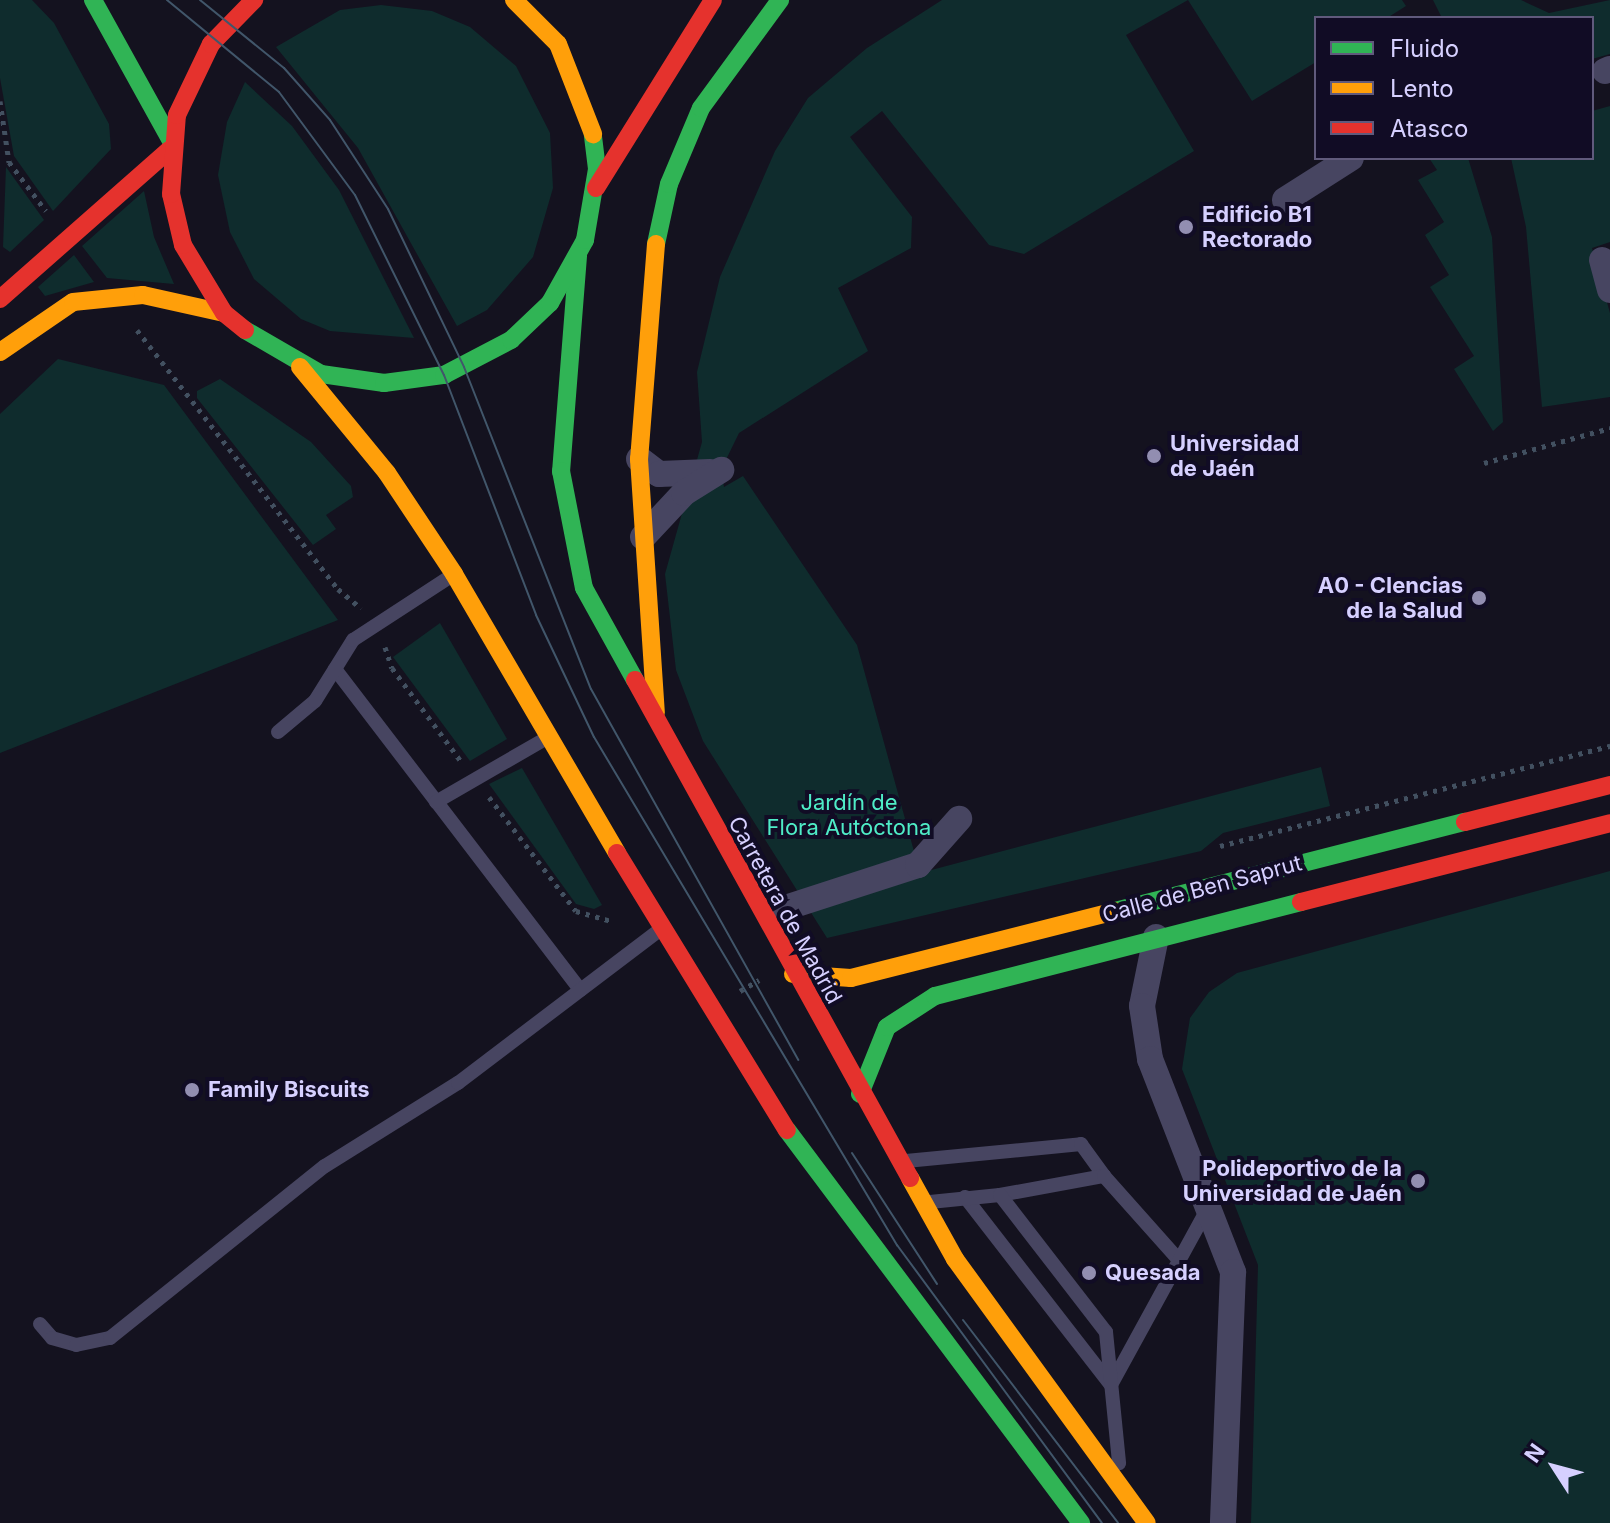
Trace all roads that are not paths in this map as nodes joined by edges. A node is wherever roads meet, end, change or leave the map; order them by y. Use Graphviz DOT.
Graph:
graph roads {
  1 [pos="93,0"];
  2 [pos="254,0"];
  3 [pos="514,0"];
  4 [pos="713,0"];
  5 [pos="780,0"];
  6 [pos="170,146"];
  7 [pos="1348,160"];
  8 [pos="596,188"];
  9 [pos="1285,200"];
  10 [pos="578,256"];
  11 [pos="1602,260"];
  12 [pos="1610,290"];
  13 [pos="0,299"];
  14 [pos="224,313"];
  15 [pos="0,352"];
  16 [pos="300,367"];
  17 [pos="639,459"];
  18 [pos="643,537"];
  19 [pos="454,574"];
  20 [pos="335,669"];
  21 [pos="278,732"];
  22 [pos="660,736"];
  23 [pos="548,737"];
  24 [pos="1610,785"];
  25 [pos="436,802"];
  26 [pos="959,819"];
  27 [pos="1610,823"];
  28 [pos="785,908"];
  29 [pos="660,929"];
  30 [pos="1156,937"];
  31 [pos="790,968"];
  32 [pos="580,990"];
  33 [pos="860,1094"];
  34 [pos="899,1161"];
  35 [pos="1104,1176"];
  36 [pos="1000,1195"];
  37 [pos="965,1197"];
  38 [pos="923,1203"];
  39 [pos="1209,1206"];
  40 [pos="1178,1259"];
  41 [pos="40,1324"];
  42 [pos="1111,1385"];
  43 [pos="1122,1491"];
  44 [pos="1081,1523"];
  45 [pos="1147,1523"];
  46 [pos="1223,1523"];
  1 -- 6 [label="main road"];
  2 -- 6 [label="main road"];
  3 -- 8 [label="main road"];
  4 -- 8 [label="main road"];
  5 -- 17 [label="main road"];
  6 -- 13 [label="main road"];
  6 -- 14 [label="main road"];
  7 -- 9 [label="street"];
  8 -- 10 [label="main road"];
  10 -- 16 [label="main road"];
  10 -- 22 [label="main road, Carretera de Madrid"];
  11 -- 12 [label="street"];
  14 -- 15 [label="main road"];
  14 -- 16 [label="main road"];
  16 -- 19 [label="main road"];
  17 -- 18 [label="main road"];
  17 -- 18 [label="street"];
  18 -- 22 [label="main road"];
  19 -- 20 [label="lane"];
  19 -- 23 [label="main road"];
  20 -- 21 [label="lane"];
  20 -- 25 [label="lane"];
  22 -- 31 [label="main road, Carretera de Madrid"];
  23 -- 25 [label="lane"];
  23 -- 29 [label="main road"];
  24 -- 31 [label="main road, Calle de Ben Saprut"];
  25 -- 32 [label="lane"];
  26 -- 28 [label="street"];
  27 -- 30 [label="main road, Calle de Ben Saprut"];
  29 -- 32 [label="lane"];
  29 -- 44 [label="main road"];
  30 -- 33 [label="main road, Calle de Ben Saprut"];
  30 -- 39 [label="street, Calle de Ben Saprut"];
  31 -- 33 [label="main road, Carretera de Madrid"];
  32 -- 41 [label="lane"];
  33 -- 34 [label="main road, Carretera de Madrid"];
  34 -- 35 [label="lane"];
  34 -- 38 [label="main road, Carretera de Madrid"];
  35 -- 36 [label="lane"];
  35 -- 40 [label="lane"];
  36 -- 37 [label="lane"];
  36 -- 42 [label="lane"];
  37 -- 38 [label="lane"];
  37 -- 42 [label="lane"];
  38 -- 43 [label="main road, Carretera de Madrid"];
  39 -- 40 [label="lane"];
  39 -- 46 [label="street, Calle de Ben Saprut"];
  40 -- 42 [label="lane"];
  42 -- 43 [label="lane"];
  43 -- 45 [label="main road, Carretera de Madrid"];
}
